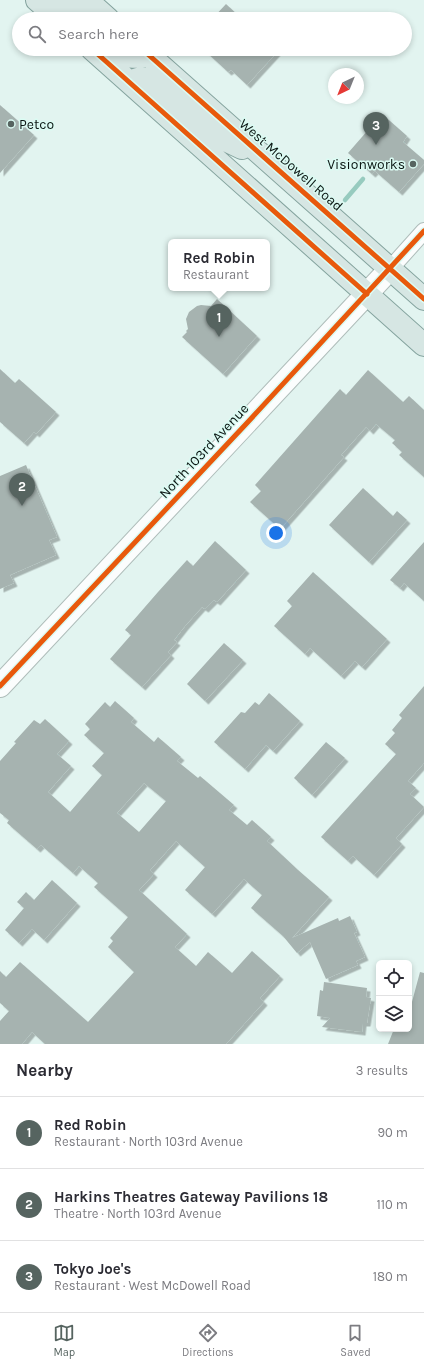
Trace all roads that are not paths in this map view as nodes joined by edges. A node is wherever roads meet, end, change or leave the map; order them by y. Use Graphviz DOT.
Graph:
graph roads {
  1 [pos="37,0"];
  2 [pos="60,0"];
  3 [pos="87,0"];
  4 [pos="51,12"];
  5 [pos="74,12"];
  6 [pos="100,12"];
  7 [pos="100,56"];
  8 [pos="128,56"];
  9 [pos="139,56"];
  10 [pos="150,56"];
  11 [pos="130,82"];
  12 [pos="271,163"];
  13 [pos="424,231"];
  14 [pos="390,269"];
  15 [pos="367,294"];
  16 [pos="424,299"];
  17 [pos="424,345"];
  18 [pos="0,686"];
  1 -- 4 [label="main road"];
  2 -- 5 [label="main road"];
  3 -- 6 [label="main road"];
  7 -- 11 [label="main road"];
  8 -- 9 [label="main road"];
  10 -- 12 [label="main road, West McDowell Road"];
  11 -- 12 [label="main road"];
  11 -- 15 [label="main road"];
  12 -- 14 [label="main road, West McDowell Road"];
  13 -- 14 [label="street, North 103rd Avenue"];
  14 -- 15 [label="street, North 103rd Avenue"];
  14 -- 16 [label="main road, West McDowell Road"];
  15 -- 17 [label="main road"];
  15 -- 18 [label="street, North 103rd Avenue"];
}
